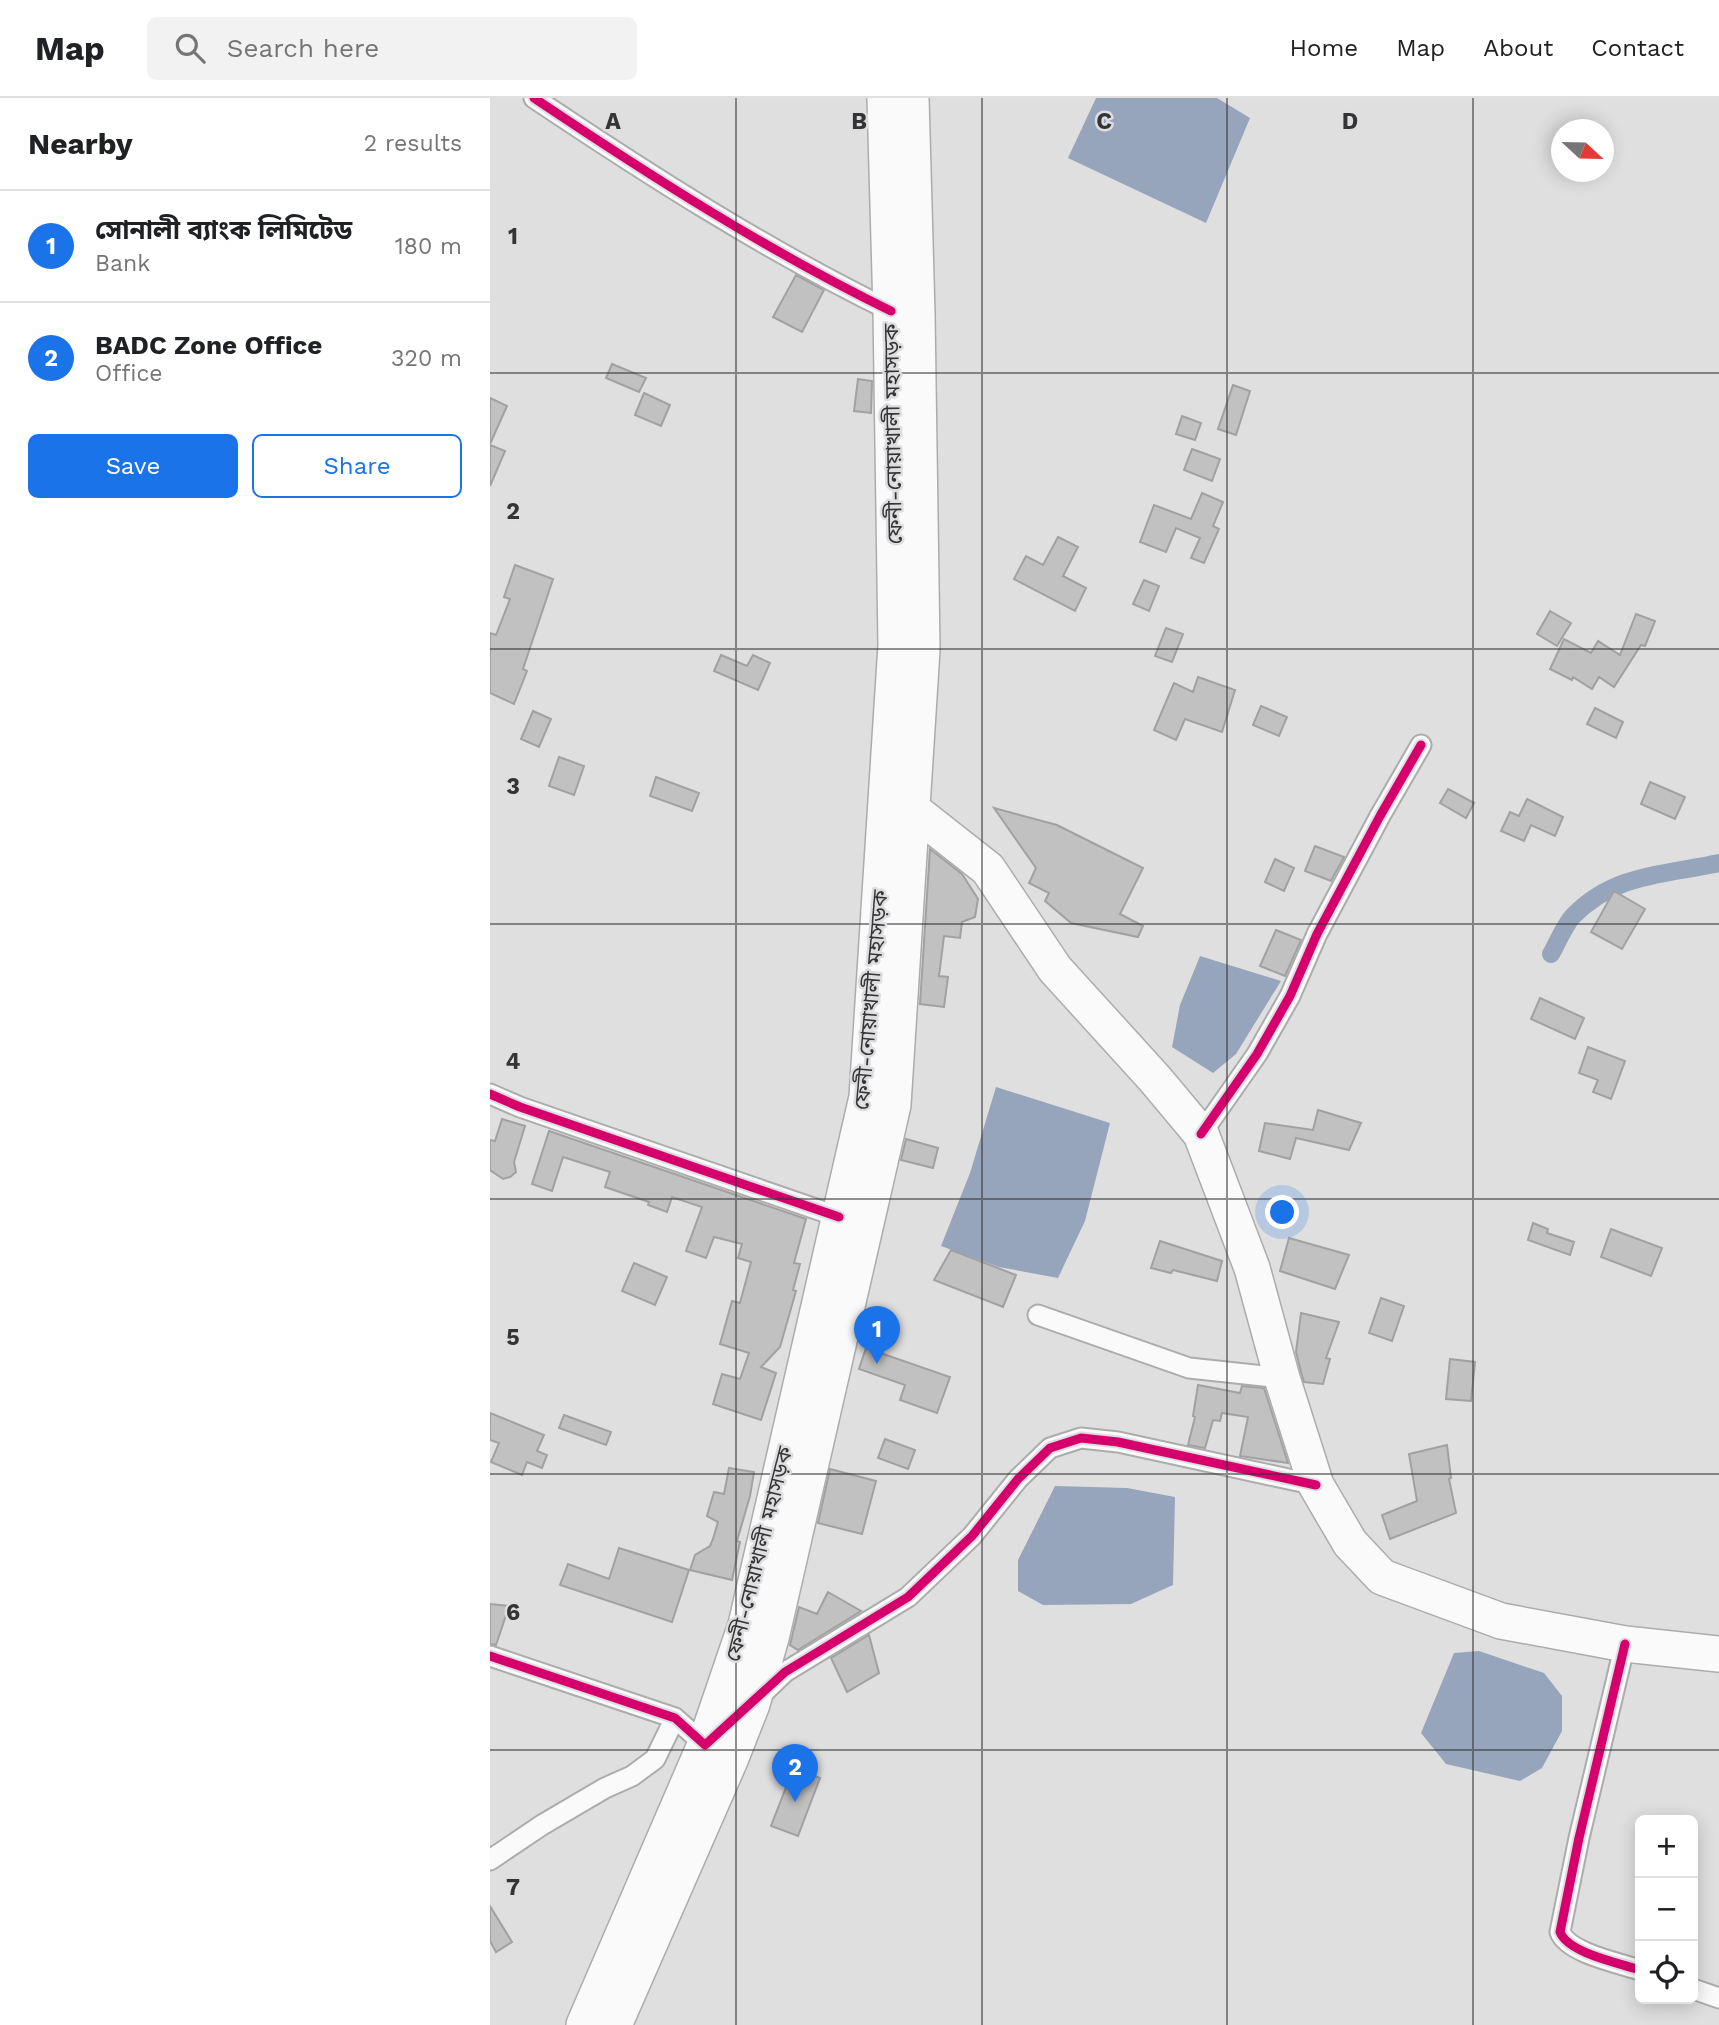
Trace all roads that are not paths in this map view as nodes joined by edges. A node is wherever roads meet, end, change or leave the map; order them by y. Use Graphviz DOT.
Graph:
graph roads {
  1 [pos="534,98"];
  2 [pos="885,98"];
  3 [pos="911,98"];
  4 [pos="891,311"];
  5 [pos="1421,745"];
  6 [pos="887,781"];
  7 [pos="913,810"];
  8 [pos="490,1094"];
  9 [pos="1201,1135"];
  10 [pos="839,1217"];
  11 [pos="1038,1315"];
  12 [pos="1282,1378"];
  13 [pos="1316,1485"];
  14 [pos="1625,1644"];
  15 [pos="1719,1654"];
  16 [pos="490,1656"];
  17 [pos="752,1704"];
  18 [pos="676,1718"];
  19 [pos="705,1745"];
  20 [pos="490,1860"];
  21 [pos="1635,1968"];
  22 [pos="1698,1991"];
  23 [pos="1719,1998"];
  24 [pos="584,2025"];
  25 [pos="614,2025"];
  1 -- 4 [label="street"];
  2 -- 4 [label="highway, ফেনী-নোয়াখালী মহাসড়ক"];
  3 -- 7 [label="highway, ফেনী-নোয়াখালী মহাসড়ক"];
  4 -- 6 [label="highway, ফেনী-নোয়াখালী মহাসড়ক"];
  5 -- 9 [label="street"];
  6 -- 7 [label="highway"];
  6 -- 10 [label="highway, ফেনী-নোয়াখালী মহাসড়ক"];
  7 -- 9 [label="highway"];
  7 -- 17 [label="highway, ফেনী-নোয়াখালী মহাসড়ক"];
  8 -- 10 [label="street"];
  9 -- 12 [label="highway"];
  10 -- 19 [label="highway, ফেনী-নোয়াখালী মহাসড়ক"];
  11 -- 12 [label="street"];
  12 -- 13 [label="highway"];
  13 -- 14 [label="highway"];
  13 -- 17 [label="street"];
  14 -- 15 [label="highway"];
  14 -- 21 [label="street"];
  16 -- 18 [label="street"];
  17 -- 19 [label="street"];
  17 -- 25 [label="highway, ফেনী-নোয়াখালী মহাসড়ক"];
  18 -- 19 [label="street"];
  18 -- 20 [label="street"];
  19 -- 24 [label="highway, ফেনী-নোয়াখালী মহাসড়ক"];
  22 -- 23 [label="street"];
}
